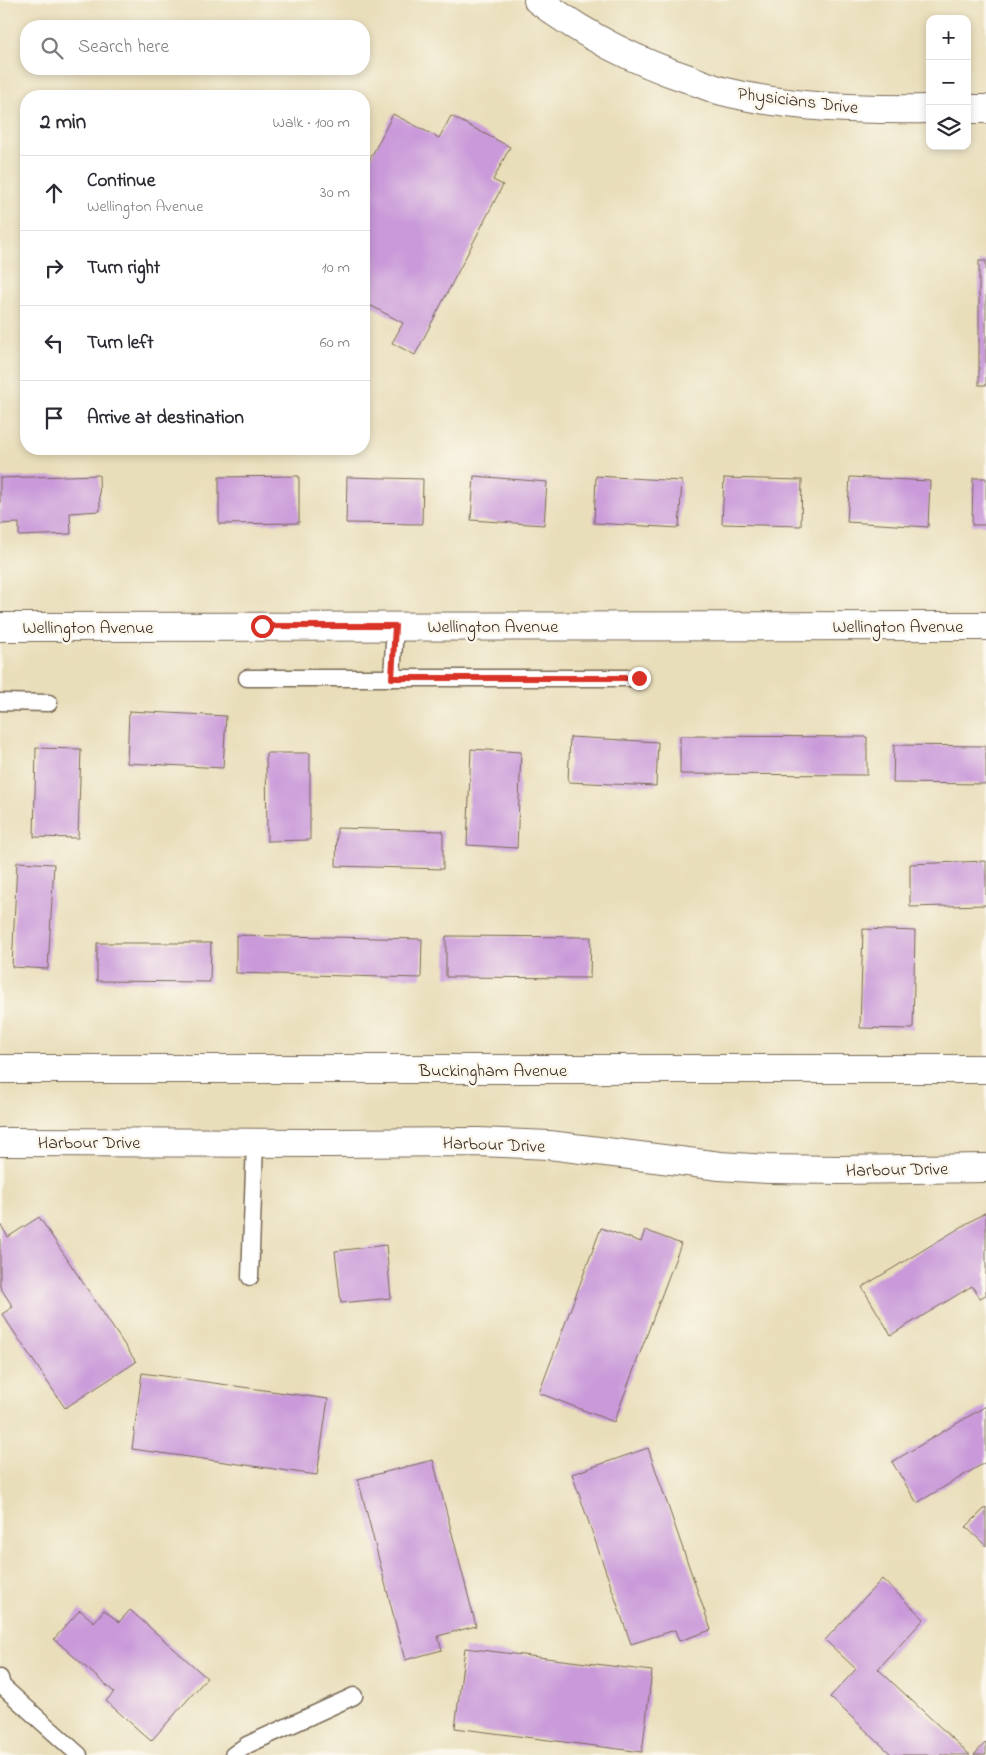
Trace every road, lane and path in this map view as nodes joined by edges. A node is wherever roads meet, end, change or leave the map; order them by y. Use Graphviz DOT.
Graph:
graph roads {
  1 [pos="538,0"];
  2 [pos="986,108"];
  3 [pos="926,109"];
  4 [pos="971,109"];
  5 [pos="395,626"];
  6 [pos="986,626"];
  7 [pos="0,627"];
  8 [pos="247,678"];
  9 [pos="392,678"];
  10 [pos="639,678"];
  11 [pos="0,702"];
  12 [pos="48,703"];
  13 [pos="986,1069"];
  14 [pos="0,1070"];
  15 [pos="0,1142"];
  16 [pos="255,1143"];
  17 [pos="986,1168"];
  18 [pos="250,1277"];
  19 [pos="0,1678"];
  20 [pos="354,1696"];
  21 [pos="79,1755"];
  22 [pos="233,1755"];
  1 -- 3 [label="street, Physicians Drive"];
  2 -- 4 [label="street"];
  5 -- 6 [label="street, Wellington Avenue"];
  5 -- 7 [label="street, Wellington Avenue"];
  5 -- 9 [label="lane"];
  8 -- 9 [label="lane"];
  9 -- 10 [label="lane"];
  11 -- 12 [label="lane"];
  13 -- 14 [label="street, Buckingham Avenue"];
  15 -- 16 [label="street, Harbour Drive"];
  16 -- 17 [label="street, Harbour Drive"];
  16 -- 18 [label="lane"];
  19 -- 21 [label="lane"];
  20 -- 22 [label="lane"];
}
